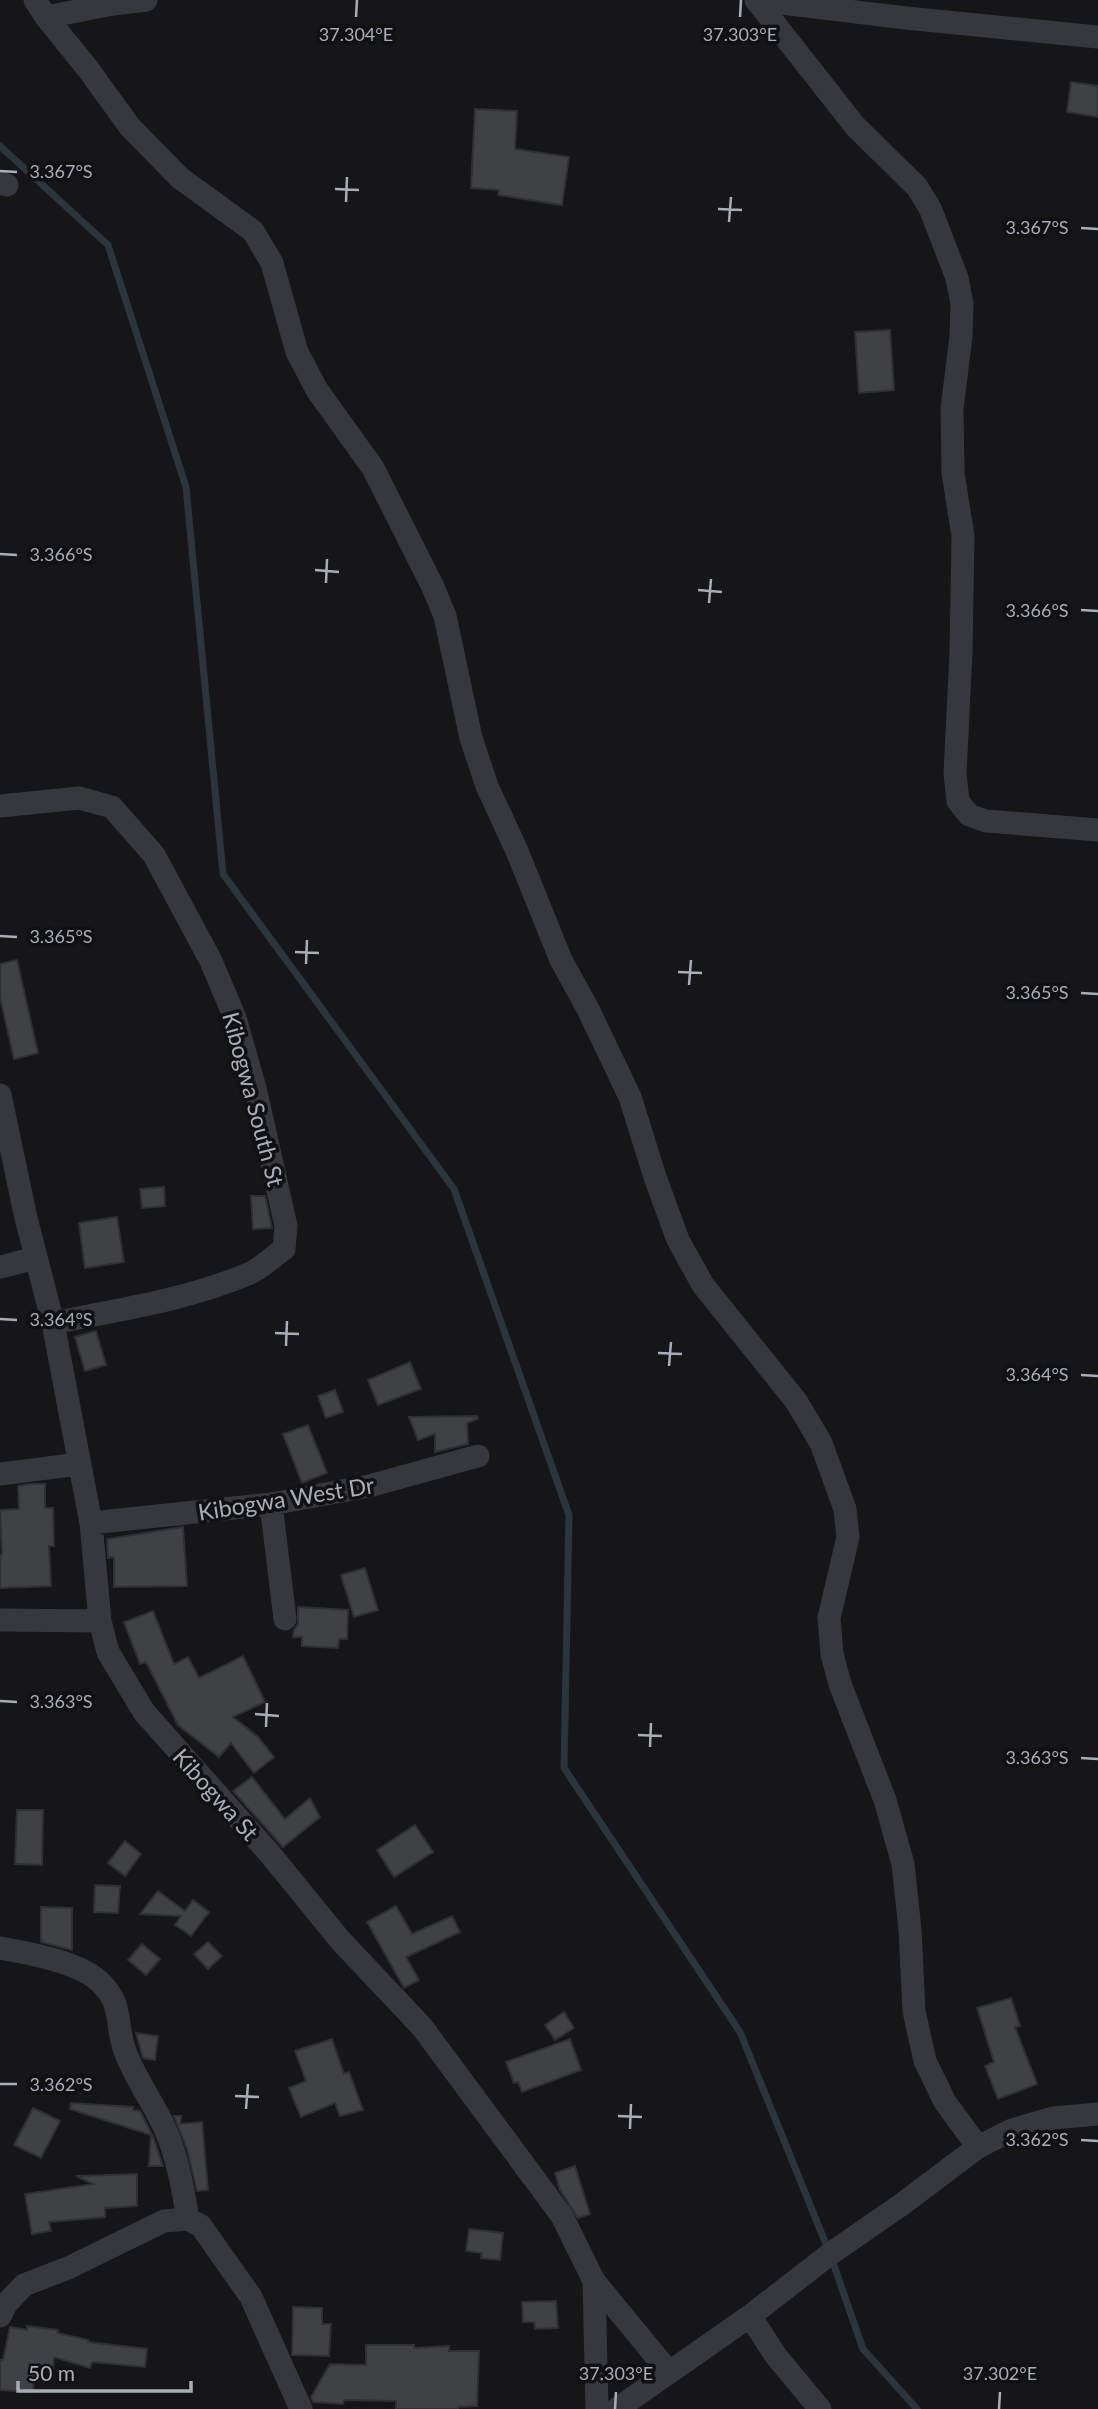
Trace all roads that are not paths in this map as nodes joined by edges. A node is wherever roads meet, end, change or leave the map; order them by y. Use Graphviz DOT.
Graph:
graph roads {
  1 [pos="146,0"];
  2 [pos="757,0"];
  3 [pos="41,9"];
  4 [pos="1098,37"];
  5 [pos="0,806"];
  6 [pos="1098,830"];
  7 [pos="2,1110"];
  8 [pos="36,1258"];
  9 [pos="0,1267"];
  10 [pos="52,1323"];
  11 [pos="478,1456"];
  12 [pos="79,1464"];
  13 [pos="0,1474"];
  14 [pos="271,1504"];
  15 [pos="91,1523"];
  16 [pos="285,1619"];
  17 [pos="0,1620"];
  18 [pos="100,1621"];
  19 [pos="0,1948"];
  20 [pos="1098,2114"];
  21 [pos="978,2147"];
  22 [pos="188,2219"];
  23 [pos="594,2281"];
  24 [pos="0,2316"];
  25 [pos="750,2316"];
  26 [pos="668,2371"];
  27 [pos="301,2409"];
  28 [pos="597,2409"];
  29 [pos="617,2409"];
  30 [pos="820,2409"];
  1 -- 3 [label="street"];
  2 -- 4 [label="street"];
  2 -- 6 [label="street"];
  3 -- 21 [label="street"];
  5 -- 10 [label="street, Kibogwa South St"];
  7 -- 8 [label="street, Kibogwa St"];
  8 -- 9 [label="street"];
  8 -- 10 [label="street, Kibogwa St"];
  10 -- 12 [label="street, Kibogwa St"];
  11 -- 14 [label="street, Kibogwa West Dr"];
  12 -- 13 [label="street"];
  12 -- 15 [label="street, Kibogwa St"];
  14 -- 15 [label="street, Kibogwa West Dr"];
  14 -- 16 [label="street"];
  15 -- 18 [label="street, Kibogwa St"];
  17 -- 18 [label="street"];
  18 -- 23 [label="street, Kibogwa St"];
  19 -- 22 [label="street"];
  20 -- 21 [label="street"];
  21 -- 25 [label="street"];
  22 -- 24 [label="street"];
  22 -- 27 [label="street"];
  23 -- 26 [label="street"];
  23 -- 28 [label="street, Kibogwa St"];
  25 -- 26 [label="street"];
  25 -- 30 [label="street"];
  26 -- 29 [label="street"];
}
